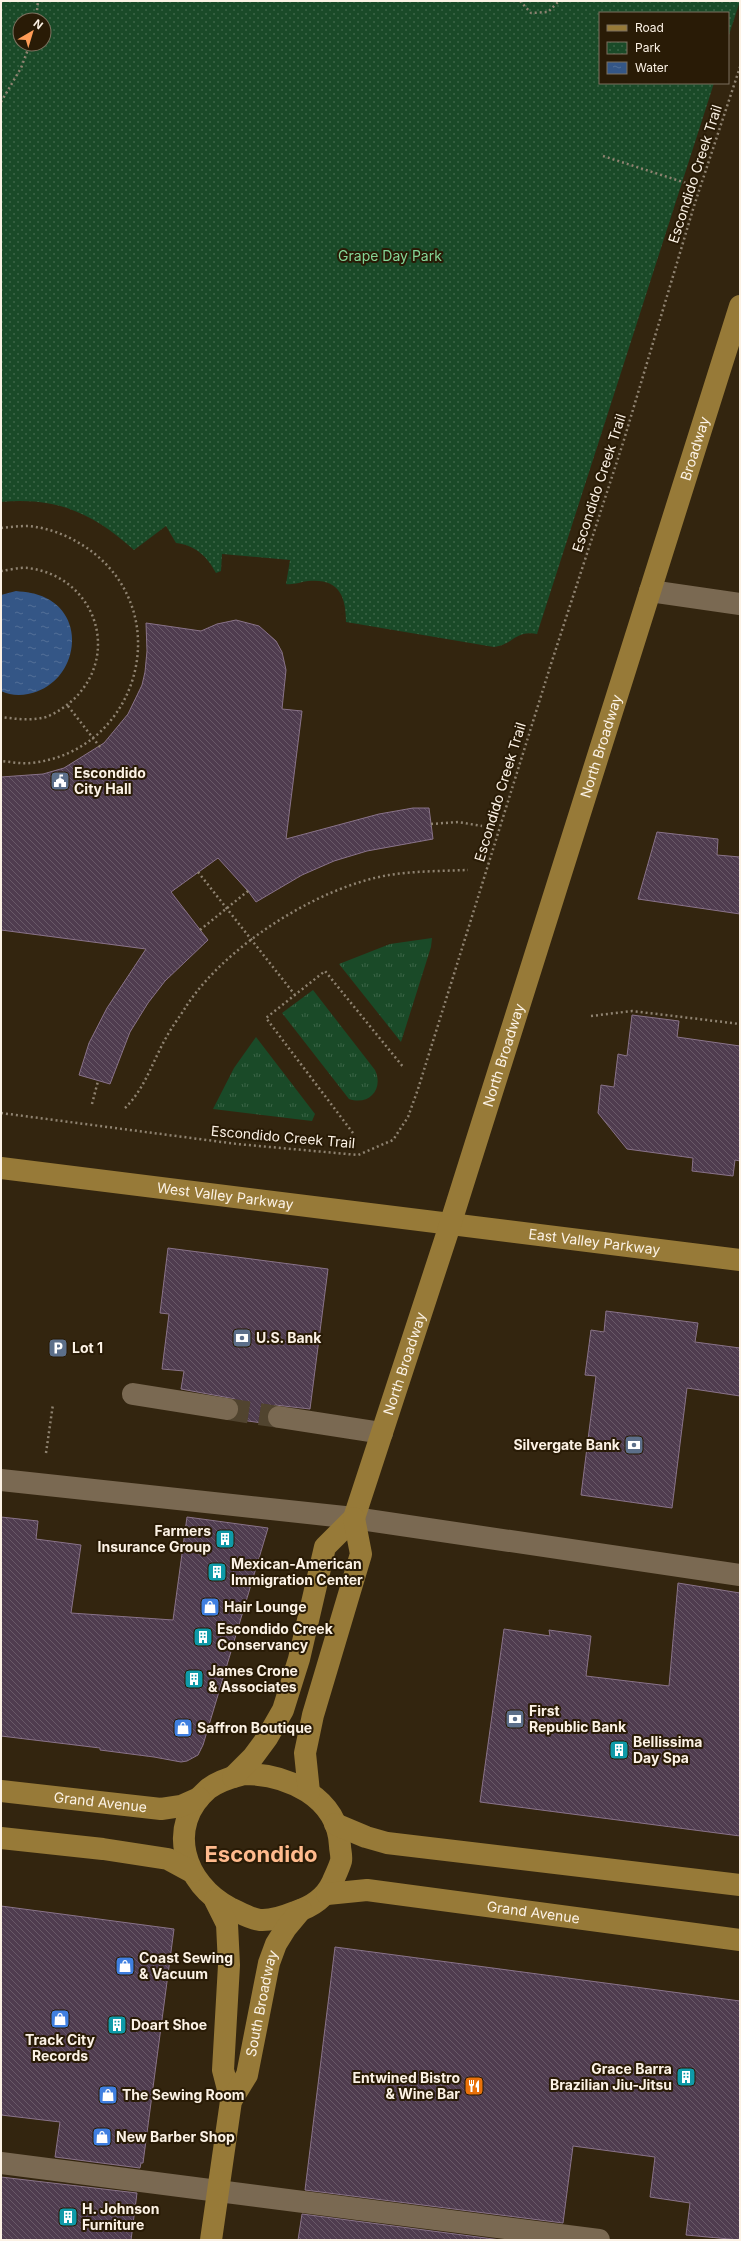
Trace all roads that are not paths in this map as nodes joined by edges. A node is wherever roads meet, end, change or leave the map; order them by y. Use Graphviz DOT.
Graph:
graph roads {
  1 [pos="740,306"];
  2 [pos="650,591"];
  3 [pos="740,604"];
  4 [pos="1,1168"];
  5 [pos="450,1224"];
  6 [pos="740,1260"];
  7 [pos="133,1394"];
  8 [pos="227,1409"];
  9 [pos="279,1416"];
  10 [pos="382,1433"];
  11 [pos="1,1480"];
  12 [pos="354,1518"];
  13 [pos="740,1575"];
  14 [pos="233,1777"];
  15 [pos="1,1791"];
  16 [pos="309,1792"];
  17 [pos="199,1798"];
  18 [pos="335,1824"];
  19 [pos="1,1838"];
  20 [pos="192,1872"];
  21 [pos="740,1885"];
  22 [pos="327,1894"];
  23 [pos="215,1900"];
  24 [pos="301,1910"];
  25 [pos="740,1940"];
  26 [pos="231,2101"];
  27 [pos="1,2163"];
  28 [pos="218,2192"];
  29 [pos="211,2240"];
  30 [pos="599,2240"];
  1 -- 2 [label="main road, Broadway"];
  2 -- 3 [label="street"];
  2 -- 5 [label="main road, North Broadway"];
  4 -- 5 [label="main road, West Valley Parkway"];
  5 -- 6 [label="main road, East Valley Parkway"];
  5 -- 10 [label="main road, North Broadway"];
  7 -- 8 [label="street"];
  9 -- 10 [label="street"];
  10 -- 12 [label="main road, North Broadway"];
  11 -- 12 [label="street"];
  12 -- 13 [label="street"];
  12 -- 14 [label="main road, North Broadway"];
  12 -- 16 [label="main road, North Broadway"];
  14 -- 16 [label="main road, Grand Avenue"];
  14 -- 17 [label="main road, Grand Avenue"];
  15 -- 17 [label="main road, Grand Avenue"];
  16 -- 18 [label="main road, Grand Avenue"];
  17 -- 20 [label="main road, Grand Avenue"];
  18 -- 21 [label="main road"];
  18 -- 22 [label="main road, Grand Avenue"];
  19 -- 20 [label="main road, Grand Avenue"];
  20 -- 23 [label="main road, Grand Avenue"];
  22 -- 24 [label="main road, Grand Avenue"];
  22 -- 25 [label="main road, Grand Avenue"];
  23 -- 24 [label="main road, Grand Avenue"];
  23 -- 26 [label="main road, South Broadway"];
  24 -- 26 [label="main road, South Broadway"];
  26 -- 28 [label="main road, South Broadway"];
  27 -- 28 [label="street"];
  28 -- 29 [label="main road, South Broadway"];
  28 -- 30 [label="street"];
}
